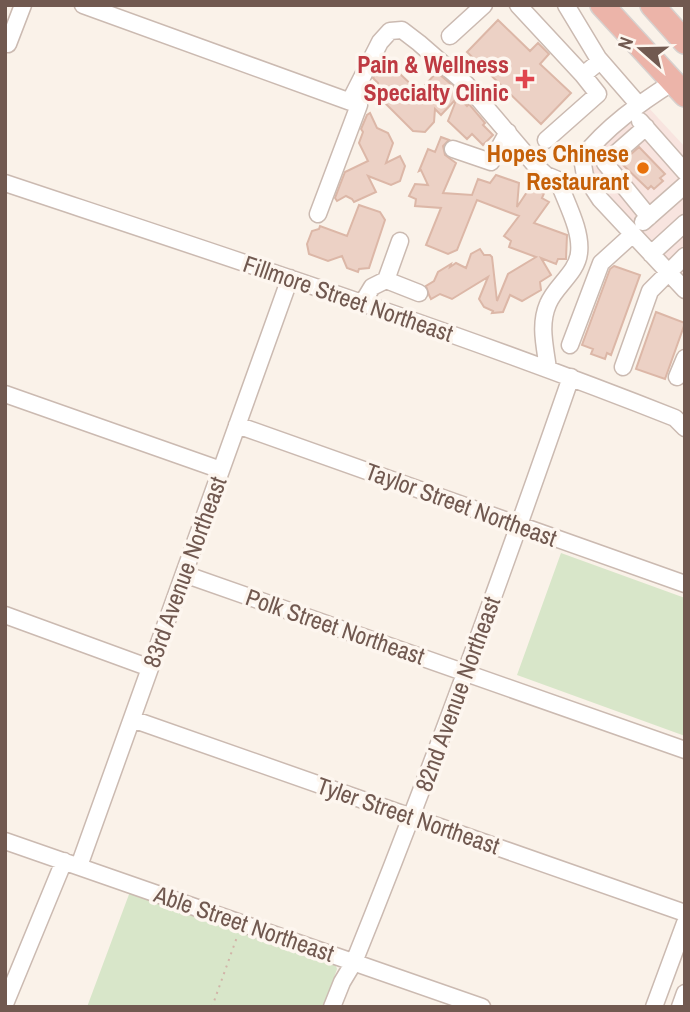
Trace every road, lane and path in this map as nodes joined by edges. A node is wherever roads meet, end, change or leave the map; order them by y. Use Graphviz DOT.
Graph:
graph roads {
  1 [pos="23,5"];
  2 [pos="83,5"];
  3 [pos="484,5"];
  4 [pos="518,5"];
  5 [pos="566,5"];
  6 [pos="602,5"];
  7 [pos="652,5"];
  8 [pos="450,36"];
  9 [pos="685,41"];
  10 [pos="8,44"];
  11 [pos="600,61"];
  12 [pos="583,75"];
  13 [pos="679,89"];
  14 [pos="350,101"];
  15 [pos="634,107"];
  16 [pos="646,127"];
  17 [pos="508,132"];
  18 [pos="546,140"];
  19 [pos="453,149"];
  20 [pos="685,172"];
  21 [pos="584,176"];
  22 [pos="558,180"];
  23 [pos="5,183"];
  24 [pos="685,185"];
  25 [pos="318,214"];
  26 [pos="649,217"];
  27 [pos="685,223"];
  28 [pos="632,234"];
  29 [pos="400,241"];
  30 [pos="651,254"];
  31 [pos="685,256"];
  32 [pos="668,272"];
  33 [pos="290,278"];
  34 [pos="386,280"];
  35 [pos="684,288"];
  36 [pos="419,293"];
  37 [pos="363,302"];
  38 [pos="570,345"];
  39 [pos="685,358"];
  40 [pos="623,367"];
  41 [pos="548,369"];
  42 [pos="571,377"];
  43 [pos="677,377"];
  44 [pos="5,394"];
  45 [pos="237,425"];
  46 [pos="685,428"];
  47 [pos="221,470"];
  48 [pos="519,526"];
  49 [pos="184,573"];
  50 [pos="685,584"];
  51 [pos="5,615"];
  52 [pos="150,668"];
  53 [pos="466,673"];
  54 [pos="132,719"];
  55 [pos="685,750"];
  56 [pos="412,818"];
  57 [pos="5,841"];
  58 [pos="72,864"];
  59 [pos="685,914"];
  60 [pos="242,923"];
  61 [pos="683,933"];
  62 [pos="354,962"];
  63 [pos="685,993"];
  64 [pos="5,1004"];
  65 [pos="212,1007"];
  66 [pos="332,1007"];
  67 [pos="482,1007"];
  68 [pos="654,1007"];
  69 [pos="680,1007"];
  1 -- 10 [label="street"];
  2 -- 14 [label="street"];
  3 -- 8 [label="street"];
  4 -- 12 [label="street"];
  5 -- 11 [label="street"];
  6 -- 13 [label="highway"];
  7 -- 9 [label="highway"];
  11 -- 12 [label="street"];
  11 -- 15 [label="street"];
  12 -- 18 [label="street"];
  13 -- 15 [label="street"];
  14 -- 17 [label="street"];
  14 -- 25 [label="street"];
  15 -- 16 [label="street"];
  15 -- 21 [label="street"];
  16 -- 20 [label="street"];
  16 -- 26 [label="street"];
  17 -- 19 [label="street"];
  17 -- 22 [label="street"];
  21 -- 22 [label="street"];
  21 -- 28 [label="street"];
  22 -- 41 [label="street"];
  23 -- 33 [label="street, Fillmore Street Northeast"];
  24 -- 26 [label="street"];
  26 -- 28 [label="street"];
  27 -- 30 [label="street"];
  28 -- 30 [label="street"];
  28 -- 38 [label="street"];
  29 -- 34 [label="street"];
  30 -- 32 [label="street"];
  31 -- 32 [label="street"];
  32 -- 35 [label="street"];
  32 -- 40 [label="street"];
  33 -- 37 [label="street, Fillmore Street Northeast"];
  33 -- 45 [label="street, 83rd Avenue Northeast"];
  34 -- 36 [label="street"];
  34 -- 37 [label="street"];
  37 -- 41 [label="street, Fillmore Street Northeast"];
  39 -- 43 [label="street"];
  41 -- 42 [label="street, Fillmore Street Northeast"];
  42 -- 46 [label="street, Fillmore Street Northeast"];
  42 -- 48 [label="street, 82nd Avenue Northeast"];
  44 -- 47 [label="street"];
  45 -- 47 [label="street, 83rd Avenue Northeast"];
  45 -- 48 [label="street, Taylor Street Northeast"];
  47 -- 49 [label="street, 83rd Avenue Northeast"];
  48 -- 50 [label="street, Taylor Street Northeast"];
  48 -- 53 [label="street, 82nd Avenue Northeast"];
  49 -- 52 [label="street, 83rd Avenue Northeast"];
  49 -- 53 [label="street, Polk Street Northeast"];
  51 -- 52 [label="street"];
  52 -- 54 [label="street, 83rd Avenue Northeast"];
  53 -- 55 [label="street, Polk Street Northeast"];
  53 -- 56 [label="street, 82nd Avenue Northeast"];
  54 -- 56 [label="street, Tyler Street Northeast"];
  54 -- 58 [label="street, 83rd Avenue Northeast"];
  56 -- 59 [label="street, Tyler Street Northeast"];
  56 -- 62 [label="street, 82nd Avenue Northeast"];
  57 -- 58 [label="street, Able Street Northeast"];
  58 -- 60 [label="street, Able Street Northeast"];
  58 -- 64 [label="street, 83rd Avenue Northeast"];
  60 -- 62 [label="street, Able Street Northeast"];
  60 -- 65 [label="path"];
  61 -- 68 [label="street"];
  62 -- 66 [label="street, 82nd Avenue Northeast"];
  62 -- 67 [label="street, Able Street Northeast"];
  63 -- 69 [label="street"];
}
